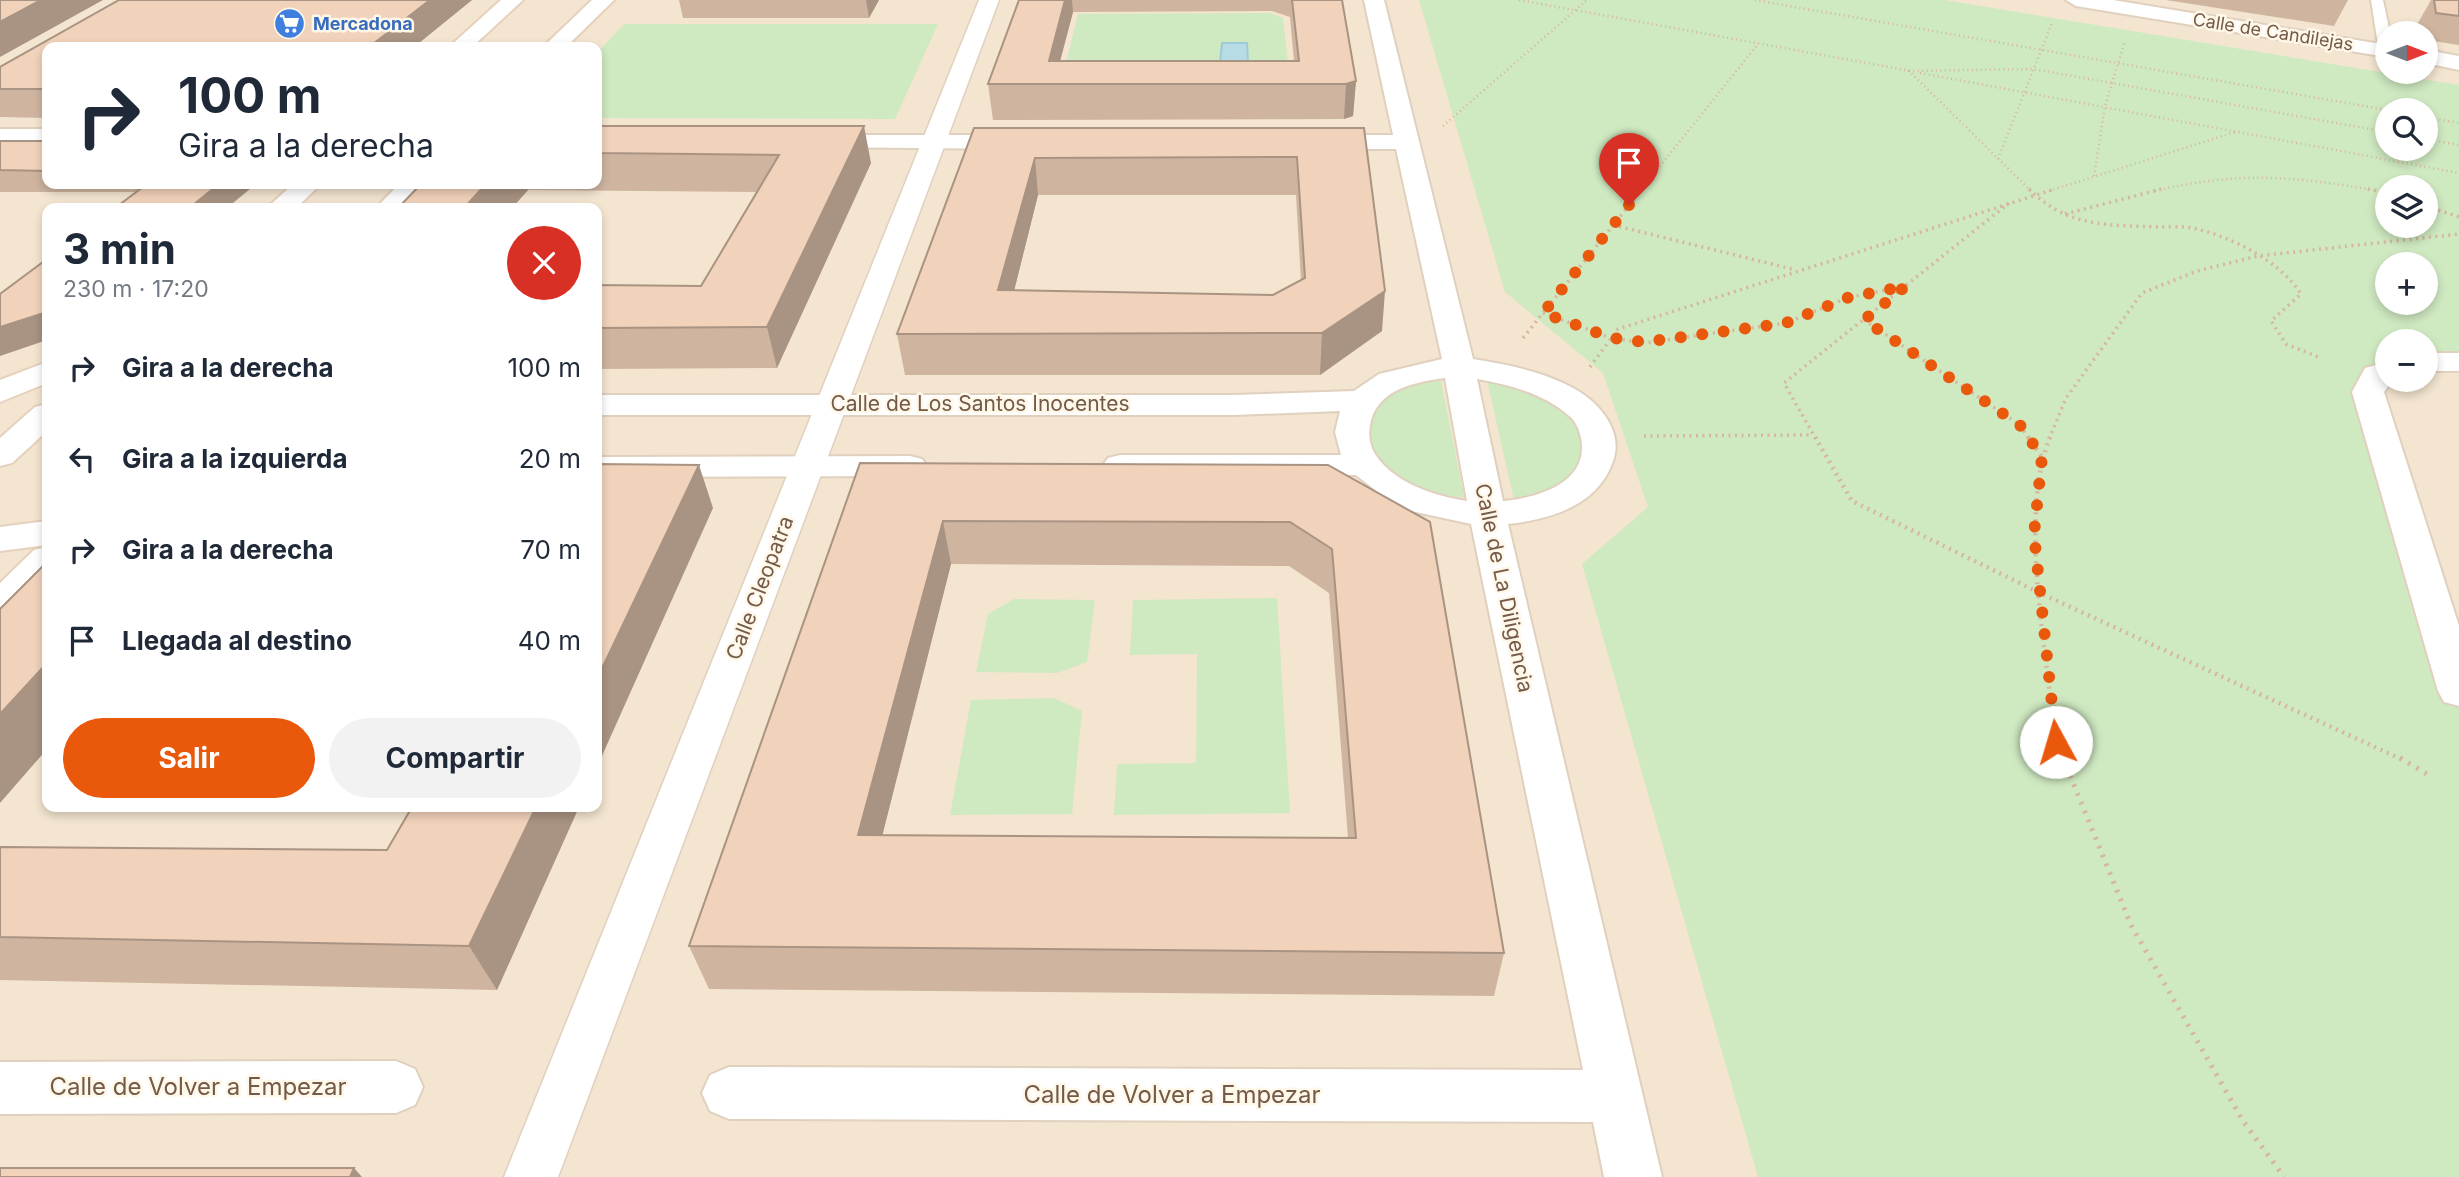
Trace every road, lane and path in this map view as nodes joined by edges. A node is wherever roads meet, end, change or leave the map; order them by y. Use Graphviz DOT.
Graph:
graph roads {
  1 [pos="513,0"];
  2 [pos="604,0"];
  3 [pos="989,0"];
  4 [pos="1374,0"];
  5 [pos="1519,0"];
  6 [pos="1587,0"];
  7 [pos="1755,0"];
  8 [pos="2377,0"];
  9 [pos="2090,1"];
  10 [pos="1575,11"];
  11 [pos="2381,21"];
  12 [pos="2046,37"];
  13 [pos="466,42"];
  14 [pos="559,42"];
  15 [pos="1758,44"];
  16 [pos="2375,49"];
  17 [pos="2042,50"];
  18 [pos="2123,50"];
  19 [pos="2438,59"];
  20 [pos="2459,63"];
  21 [pos="2121,64"];
  22 [pos="2034,69"];
  23 [pos="1909,71"];
  24 [pos="2115,83"];
  25 [pos="2023,92"];
  26 [pos="2105,106"];
  27 [pos="2375,108"];
  28 [pos="2438,119"];
  29 [pos="2459,123"];
  30 [pos="1439,129"];
  31 [pos="2375,130"];
  32 [pos="2236,132"];
  33 [pos="0,136"];
  34 [pos="42,136"];
  35 [pos="2438,141"];
  36 [pos="799,142"];
  37 [pos="934,142"];
  38 [pos="1045,142"];
  39 [pos="1295,142"];
  40 [pos="1406,142"];
  41 [pos="2459,145"];
  42 [pos="1998,159"];
  43 [pos="2459,173"];
  44 [pos="2094,176"];
  45 [pos="302,189"];
  46 [pos="408,189"];
  47 [pos="2375,191"];
  48 [pos="2035,195"];
  49 [pos="286,203"];
  50 [pos="394,203"];
  51 [pos="2009,204"];
  52 [pos="2438,210"];
  53 [pos="2062,215"];
  54 [pos="2459,217"];
  55 [pos="1613,225"];
  56 [pos="2459,234"];
  57 [pos="2258,256"];
  58 [pos="1798,271"];
  59 [pos="1906,286"];
  60 [pos="1543,313"];
  61 [pos="1864,320"];
  62 [pos="1612,338"];
  63 [pos="1519,344"];
  64 [pos="2318,357"];
  65 [pos="2438,362"];
  66 [pos="2459,362"];
  67 [pos="1459,368"];
  68 [pos="1589,368"];
  69 [pos="42,374"];
  70 [pos="2375,377"];
  71 [pos="0,392"];
  72 [pos="1362,401"];
  73 [pos="832,404"];
  74 [pos="602,405"];
  75 [pos="42,418"];
  76 [pos="1814,435"];
  77 [pos="1638,436"];
  78 [pos="0,456"];
  79 [pos="2042,457"];
  80 [pos="1088,465"];
  81 [pos="1364,465"];
  82 [pos="808,466"];
  83 [pos="948,466"];
  84 [pos="602,467"];
  85 [pos="1487,513"];
  86 [pos="42,534"];
  87 [pos="0,539"];
  88 [pos="42,564"];
  89 [pos="2040,593"];
  90 [pos="0,606"];
  91 [pos="2459,691"];
  92 [pos="2427,774"];
  93 [pos="396,1087"];
  94 [pos="0,1088"];
  95 [pos="729,1093"];
  96 [pos="1615,1096"];
  97 [pos="531,1177"];
  98 [pos="1633,1177"];
  99 [pos="2284,1177"];
  1 -- 13 [label="street"];
  2 -- 14 [label="street"];
  3 -- 37 [label="street, Calle Cleopatra"];
  4 -- 40 [label="street, Calle de La Diligencia"];
  5 -- 10 [label="path"];
  6 -- 10 [label="path"];
  7 -- 17 [label="path"];
  8 -- 11 [label="lane"];
  9 -- 16 [label="street, Calle de Candilejas"];
  10 -- 15 [label="path"];
  10 -- 30 [label="path"];
  12 -- 17 [label="path"];
  15 -- 23 [label="path"];
  15 -- 55 [label="path"];
  17 -- 21 [label="path"];
  17 -- 22 [label="path"];
  18 -- 21 [label="path"];
  19 -- 20 [label="street"];
  21 -- 24 [label="path"];
  21 -- 27 [label="path"];
  22 -- 23 [label="path"];
  22 -- 24 [label="path"];
  22 -- 25 [label="path"];
  23 -- 25 [label="path"];
  23 -- 42 [label="path"];
  24 -- 26 [label="path"];
  24 -- 31 [label="path"];
  25 -- 26 [label="path"];
  25 -- 42 [label="path"];
  26 -- 32 [label="path"];
  26 -- 44 [label="path"];
  28 -- 29 [label="path"];
  32 -- 43 [label="path"];
  32 -- 44 [label="path"];
  33 -- 34 [label="street"];
  35 -- 41 [label="path"];
  36 -- 37 [label="street"];
  37 -- 38 [label="street"];
  37 -- 73 [label="street, Calle Cleopatra"];
  39 -- 40 [label="street"];
  40 -- 67 [label="street, Calle de La Diligencia"];
  42 -- 48 [label="path"];
  44 -- 48 [label="path"];
  45 -- 49 [label="street"];
  46 -- 50 [label="street"];
  47 -- 53 [label="path"];
  48 -- 51 [label="path"];
  48 -- 53 [label="path"];
  51 -- 58 [label="path"];
  51 -- 59 [label="path"];
  52 -- 54 [label="path"];
  53 -- 57 [label="path"];
  55 -- 58 [label="path"];
  55 -- 60 [label="path"];
  56 -- 57 [label="path"];
  57 -- 64 [label="path"];
  57 -- 79 [label="path"];
  58 -- 62 [label="path"];
  59 -- 61 [label="path"];
  59 -- 62 [label="path"];
  60 -- 62 [label="path"];
  60 -- 63 [label="path"];
  61 -- 76 [label="path"];
  61 -- 79 [label="path"];
  62 -- 68 [label="path"];
  65 -- 66 [label="street"];
  67 -- 72 [label="street"];
  67 -- 85 [label="street, Calle de La Diligencia"];
  67 -- 85 [label="street"];
  69 -- 71 [label="street"];
  70 -- 91 [label="street"];
  72 -- 73 [label="street, Calle de Los Santos Inocentes"];
  72 -- 81 [label="street"];
  73 -- 74 [label="street, Calle de Los Santos Inocentes"];
  73 -- 82 [label="street, Calle Cleopatra"];
  75 -- 78 [label="street"];
  76 -- 77 [label="path"];
  76 -- 89 [label="path"];
  79 -- 89 [label="path"];
  80 -- 81 [label="street"];
  81 -- 85 [label="street"];
  82 -- 83 [label="street"];
  82 -- 84 [label="street"];
  82 -- 97 [label="street, Calle Cleopatra"];
  85 -- 96 [label="street, Calle de La Diligencia"];
  86 -- 87 [label="street"];
  88 -- 90 [label="street"];
  89 -- 92 [label="path"];
  89 -- 99 [label="path"];
  93 -- 94 [label="street, Calle de Volver a Empezar"];
  95 -- 96 [label="street, Calle de Volver a Empezar"];
  96 -- 98 [label="street, Calle de La Diligencia"];
}
